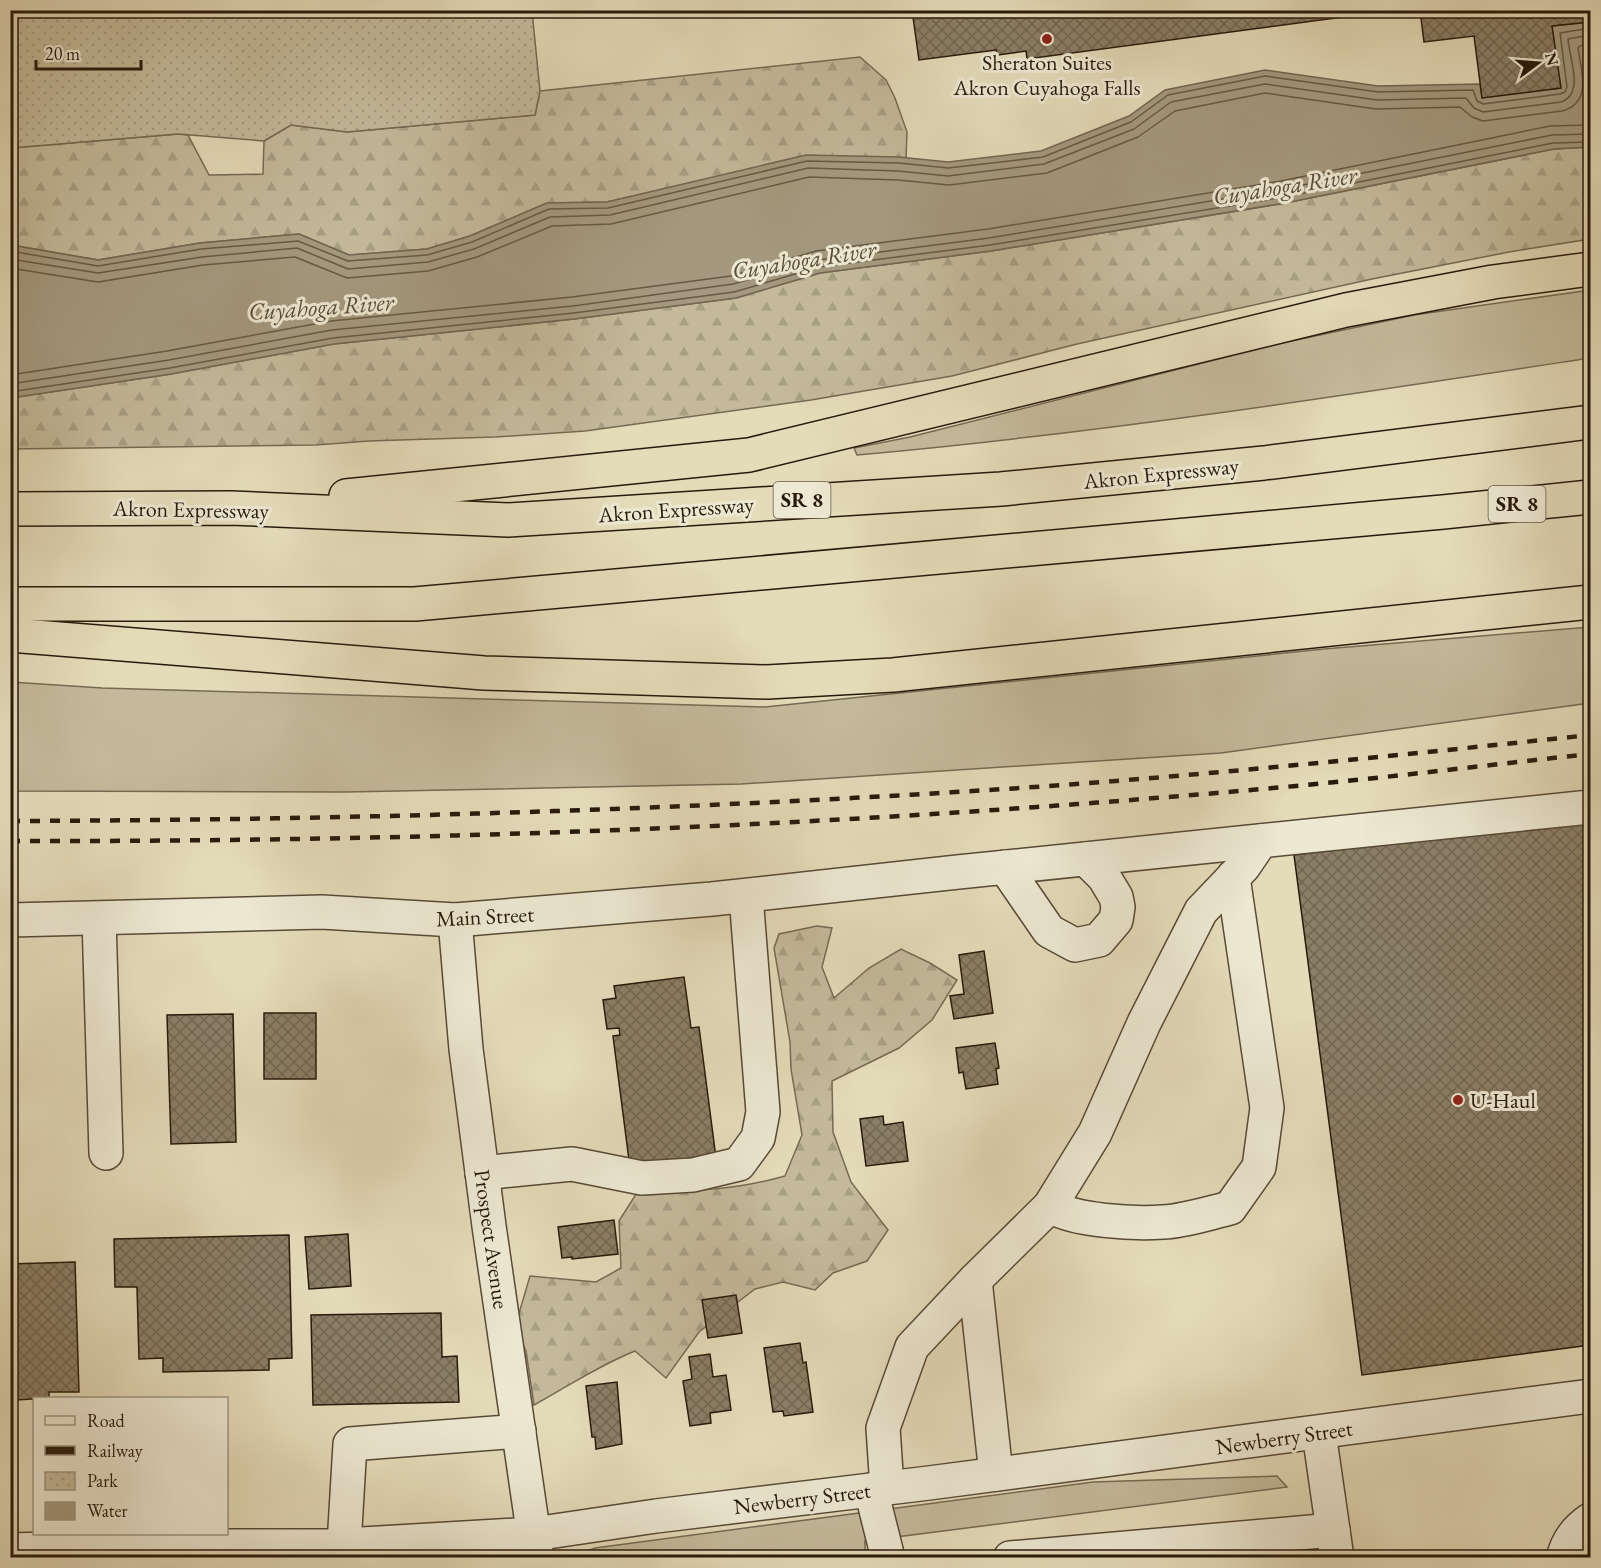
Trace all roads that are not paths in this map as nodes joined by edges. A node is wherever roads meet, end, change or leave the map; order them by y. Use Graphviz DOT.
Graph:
graph roads {
  1 [pos="1590,269"];
  2 [pos="1590,422"];
  3 [pos="1590,497"];
  4 [pos="10,508"];
  5 [pos="231,508"];
  6 [pos="1590,602"];
  7 [pos="10,604"];
  8 [pos="10,635"];
  9 [pos="1590,807"];
  10 [pos="1261,841"];
  11 [pos="1086,859"];
  12 [pos="1005,867"];
  13 [pos="1233,877"];
  14 [pos="746,896"];
  15 [pos="99,919"];
  16 [pos="10,920"];
  17 [pos="455,920"];
  18 [pos="106,1153"];
  19 [pos="482,1173"];
  20 [pos="1050,1206"];
  21 [pos="975,1280"];
  22 [pos="1590,1396"];
  23 [pos="519,1431"];
  24 [pos="1319,1433"];
  25 [pos="996,1474"];
  26 [pos="879,1489"];
  27 [pos="1590,1520"];
  28 [pos="1335,1544"];
  29 [pos="345,1545"];
  30 [pos="535,1546"];
  31 [pos="10,1550"];
  32 [pos="888,1557"];
  33 [pos="1011,1557"];
  34 [pos="1563,1557"];
  1 -- 5 [label="highway"];
  2 -- 5 [label="highway, Akron Expressway / SR 8"];
  3 -- 7 [label="highway, SR 8"];
  4 -- 5 [label="highway, Akron Expressway / SR 8"];
  6 -- 8 [label="highway"];
  9 -- 10 [label="street, Main Street"];
  10 -- 11 [label="street, Main Street"];
  10 -- 13 [label="street"];
  11 -- 12 [label="street, Main Street"];
  11 -- 12 [label="street"];
  12 -- 14 [label="street, Main Street"];
  13 -- 20 [label="street"];
  13 -- 20 [label="street"];
  14 -- 17 [label="street, Main Street"];
  14 -- 19 [label="street"];
  15 -- 16 [label="street, Main Street"];
  15 -- 17 [label="street, Main Street"];
  15 -- 18 [label="street"];
  17 -- 19 [label="street, Prospect Avenue"];
  19 -- 23 [label="street, Prospect Avenue"];
  20 -- 21 [label="street"];
  21 -- 25 [label="street"];
  21 -- 26 [label="street"];
  22 -- 24 [label="street, Newberry Street"];
  23 -- 29 [label="street"];
  23 -- 30 [label="street, Prospect Avenue"];
  24 -- 25 [label="street, Newberry Street"];
  24 -- 28 [label="street"];
  25 -- 26 [label="street, Newberry Street"];
  26 -- 30 [label="street, Newberry Street"];
  26 -- 32 [label="street"];
  27 -- 34 [label="street"];
  28 -- 33 [label="street"];
  29 -- 30 [label="street, Newberry Street"];
  29 -- 31 [label="street, Newberry Street"];
}
